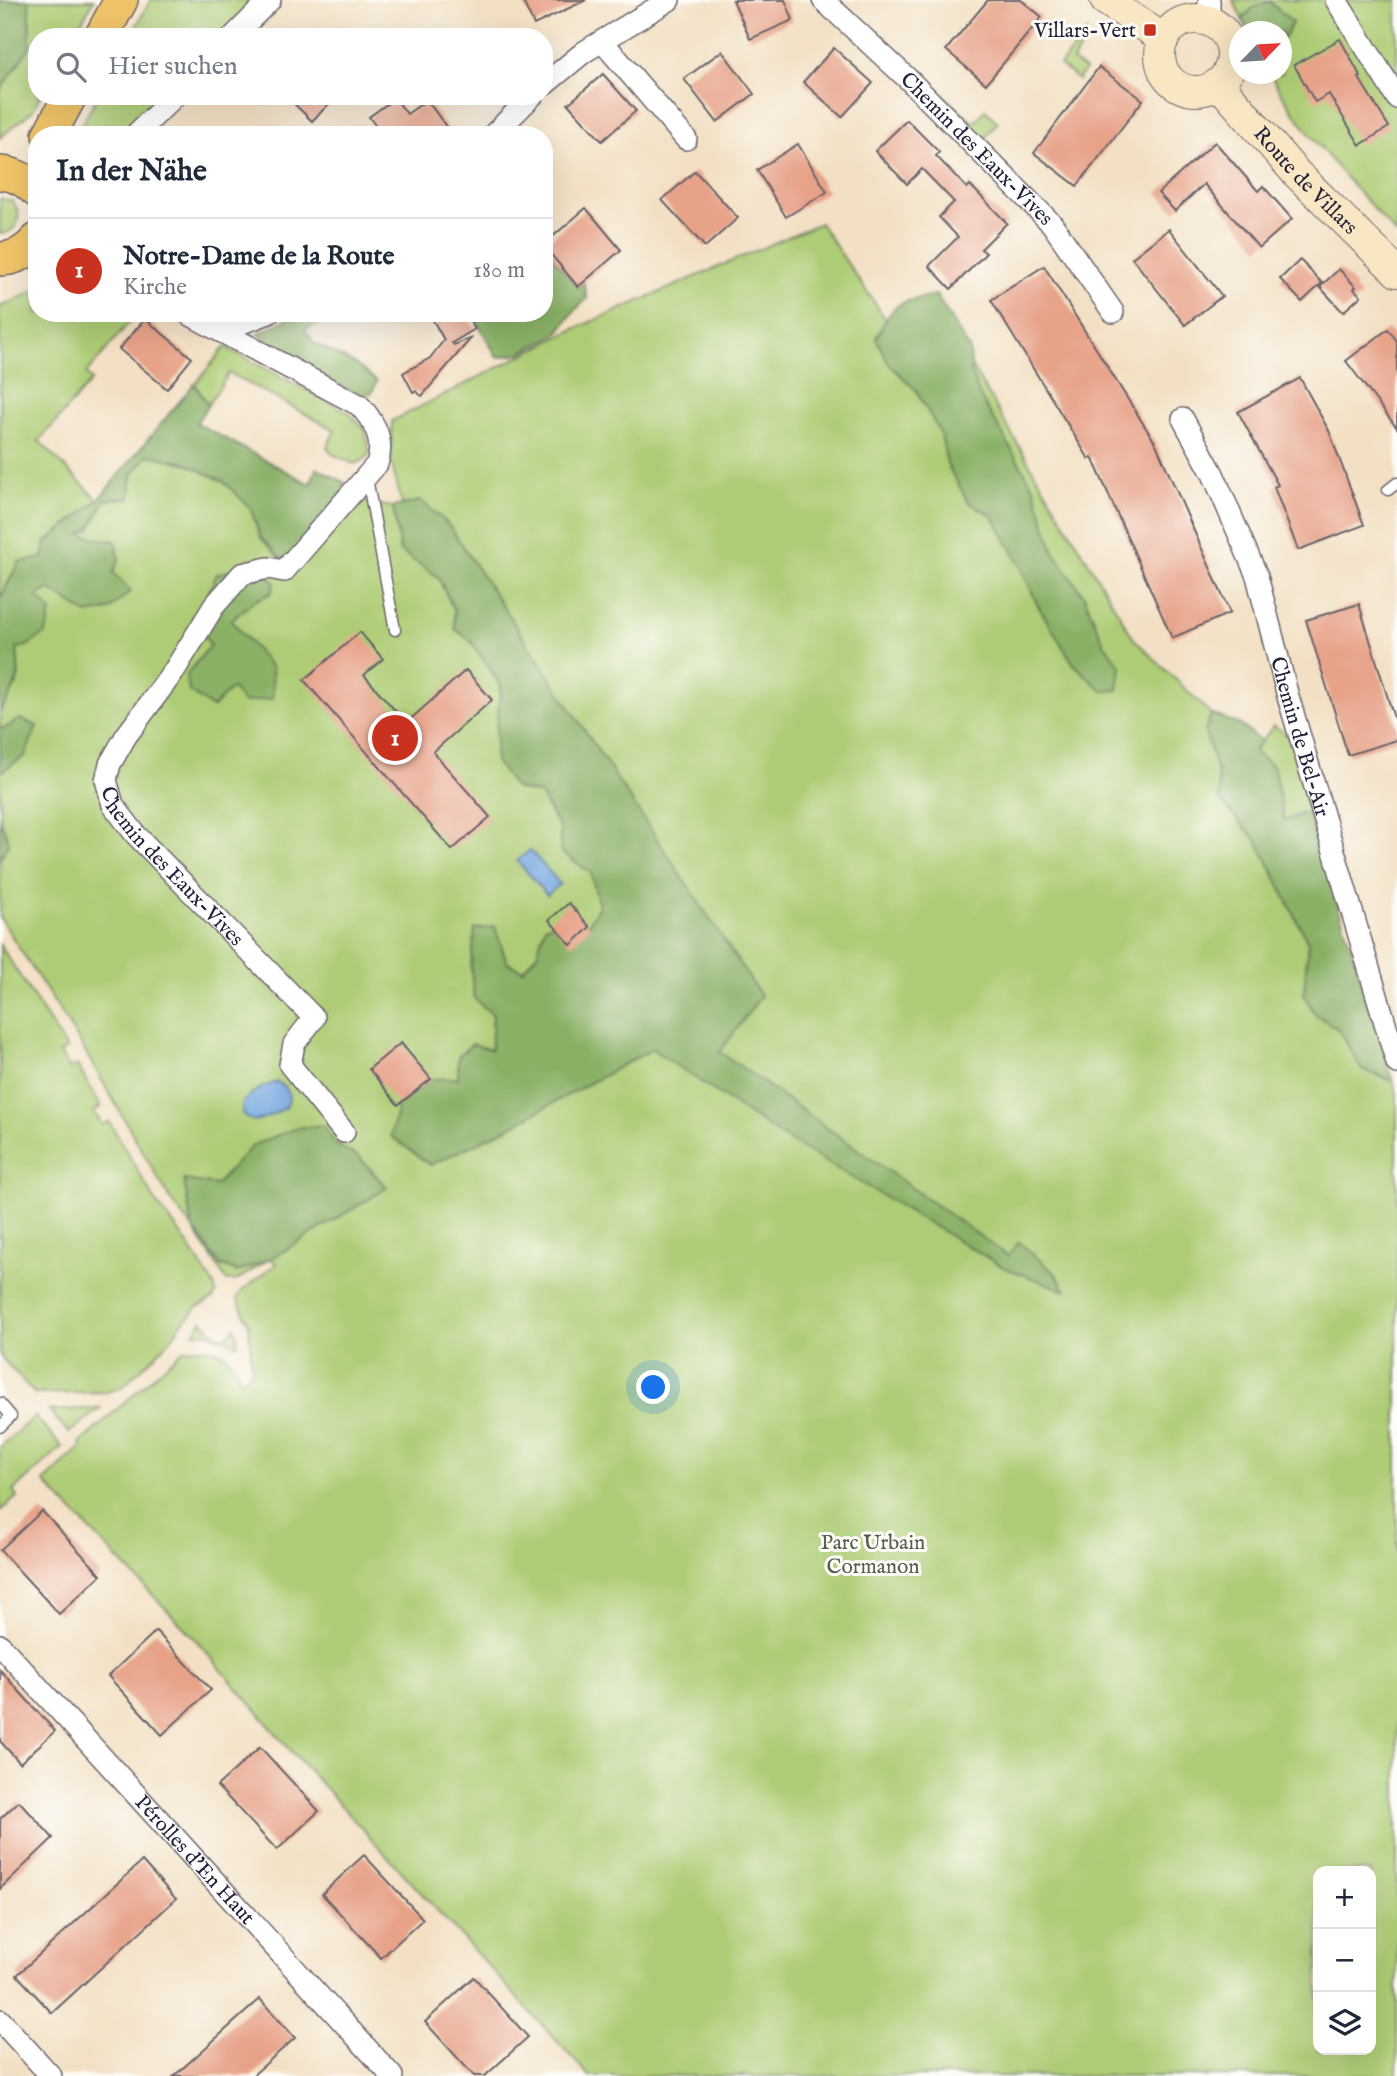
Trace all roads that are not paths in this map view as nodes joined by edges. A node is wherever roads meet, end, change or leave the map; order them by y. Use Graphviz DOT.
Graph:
graph roads {
  1 [pos="121,0"];
  2 [pos="270,0"];
  3 [pos="669,0"];
  4 [pos="823,0"];
  5 [pos="1105,0"];
  6 [pos="1336,0"];
  7 [pos="1209,10"];
  8 [pos="107,28"];
  9 [pos="242,28"];
  10 [pos="1164,38"];
  11 [pos="602,41"];
  12 [pos="553,78"];
  13 [pos="1218,83"];
  14 [pos="1397,98"];
  15 [pos="65,105"];
  16 [pos="166,105"];
  17 [pos="523,105"];
  18 [pos="54,126"];
  19 [pos="144,126"];
  20 [pos="502,126"];
  21 [pos="685,139"];
  22 [pos="28,249"];
  23 [pos="0,259"];
  24 [pos="1396,270"];
  25 [pos="1113,312"];
  26 [pos="204,322"];
  27 [pos="244,322"];
  28 [pos="220,331"];
  29 [pos="1183,419"];
  30 [pos="367,476"];
  31 [pos="395,630"];
  32 [pos="1397,1063"];
  33 [pos="344,1132"];
  34 [pos="0,1403"];
  35 [pos="0,1427"];
  36 [pos="0,1645"];
  37 [pos="0,2020"];
  38 [pos="51,2076"];
  39 [pos="391,2076"];
  1 -- 8 [label="main road"];
  2 -- 9 [label="street"];
  3 -- 11 [label="street"];
  4 -- 25 [label="street, Chemin des Eaux-Vives"];
  5 -- 10 [label="main road"];
  6 -- 14 [label="street"];
  7 -- 10 [label="main road"];
  7 -- 13 [label="main road"];
  10 -- 13 [label="main road"];
  11 -- 12 [label="street"];
  11 -- 21 [label="street"];
  13 -- 24 [label="main road, Route de Villars"];
  15 -- 18 [label="main road"];
  16 -- 19 [label="street"];
  17 -- 20 [label="street"];
  22 -- 23 [label="main road"];
  26 -- 28 [label="street, Chemin des Eaux-Vives"];
  27 -- 28 [label="street"];
  28 -- 30 [label="street, Chemin des Eaux-Vives"];
  29 -- 32 [label="street, Chemin de Bel-Air"];
  30 -- 31 [label="lane"];
  30 -- 33 [label="street, Chemin des Eaux-Vives"];
  34 -- 35 [label="lane"];
  36 -- 39 [label="street, Pérolles d'En Haut"];
  37 -- 38 [label="street"];
}
